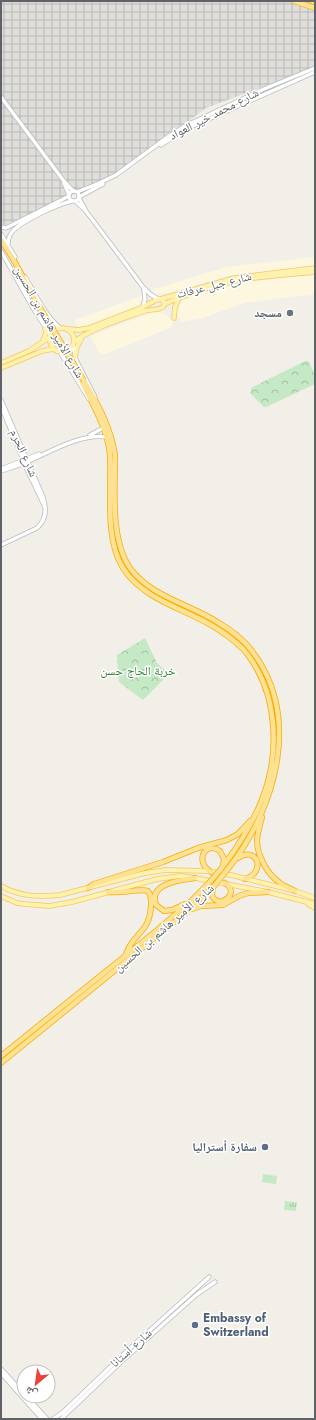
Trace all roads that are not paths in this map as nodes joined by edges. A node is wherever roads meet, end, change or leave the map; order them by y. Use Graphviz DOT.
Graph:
graph roads {
  1 [pos="294,1"];
  2 [pos="312,1"];
  3 [pos="315,2"];
  4 [pos="315,8"];
  5 [pos="315,68"];
  6 [pos="315,72"];
  7 [pos="1,97"];
  8 [pos="63,180"];
  9 [pos="75,191"];
  10 [pos="69,195"];
  11 [pos="79,198"];
  12 [pos="73,201"];
  13 [pos="85,210"];
  14 [pos="1,227"];
  15 [pos="6,228"];
  16 [pos="1,234"];
  17 [pos="11,234"];
  18 [pos="1,240"];
  19 [pos="8,245"];
  20 [pos="1,246"];
  21 [pos="1,251"];
  22 [pos="315,268"];
  23 [pos="315,272"];
  24 [pos="143,287"];
  25 [pos="179,298"];
  26 [pos="160,299"];
  27 [pos="164,304"];
  28 [pos="38,307"];
  29 [pos="143,307"];
  30 [pos="174,318"];
  31 [pos="53,321"];
  32 [pos="44,326"];
  33 [pos="60,328"];
  34 [pos="68,330"];
  35 [pos="79,330"];
  36 [pos="82,335"];
  37 [pos="51,337"];
  38 [pos="74,342"];
  39 [pos="41,344"];
  40 [pos="73,346"];
  41 [pos="53,349"];
  42 [pos="42,352"];
  43 [pos="60,352"];
  44 [pos="76,358"];
  45 [pos="1,363"];
  46 [pos="69,365"];
  47 [pos="1,368"];
  48 [pos="1,400"];
  49 [pos="95,404"];
  50 [pos="1,406"];
  51 [pos="103,428"];
  52 [pos="106,437"];
  53 [pos="17,442"];
  54 [pos="25,461"];
  55 [pos="1,470"];
  56 [pos="1,545"];
  57 [pos="263,812"];
  58 [pos="256,814"];
  59 [pos="235,861"];
  60 [pos="222,868"];
  61 [pos="211,872"];
  62 [pos="195,878"];
  63 [pos="245,879"];
  64 [pos="225,883"];
  65 [pos="1,886"];
  66 [pos="214,886"];
  67 [pos="88,888"];
  68 [pos="295,891"];
  69 [pos="108,892"];
  70 [pos="268,892"];
  71 [pos="1,896"];
  72 [pos="315,898"];
  73 [pos="190,902"];
  74 [pos="305,902"];
  75 [pos="315,904"];
  76 [pos="315,908"];
  77 [pos="188,910"];
  78 [pos="126,954"];
  79 [pos="1,1056"];
  80 [pos="1,1063"];
  81 [pos="209,1277"];
  82 [pos="215,1282"];
  83 [pos="1,1369"];
  84 [pos="1,1374"];
  85 [pos="16,1385"];
  86 [pos="33,1404"];
  87 [pos="42,1419"];
  88 [pos="47,1419"];
  89 [pos="53,1419"];
  90 [pos="61,1419"];
  1 -- 4 [label="highway"];
  2 -- 3 [label="highway"];
  5 -- 9 [label="street, شارع محمد خير العواد"];
  6 -- 11 [label="street, شارع محمد خير العواد"];
  7 -- 8 [label="street"];
  8 -- 9 [label="street"];
  8 -- 10 [label="street"];
  9 -- 10 [label="street"];
  9 -- 11 [label="street"];
  10 -- 12 [label="street"];
  10 -- 15 [label="street"];
  11 -- 12 [label="street, شارع محمد خير العواد"];
  11 -- 13 [label="street"];
  12 -- 13 [label="street"];
  12 -- 17 [label="street"];
  13 -- 24 [label="street"];
  14 -- 15 [label="street"];
  15 -- 17 [label="street"];
  16 -- 19 [label="street, شارع الأمير هاشم بن الحسين"];
  17 -- 19 [label="street"];
  18 -- 28 [label="highway, شارع الأمير هاشم بن الحسين"];
  19 -- 31 [label="street, شارع الأمير هاشم بن الحسين"];
  20 -- 28 [label="highway, شارع الأمير هاشم بن الحسين"];
  21 -- 32 [label="street, شارع الأمير هاشم بن الحسين"];
  22 -- 26 [label="main road, شارع جبل عرفات"];
  23 -- 25 [label="main road, شارع جبل عرفات"];
  24 -- 26 [label="street"];
  24 -- 29 [label="street"];
  25 -- 27 [label="main road, شارع جبل عرفات"];
  25 -- 30 [label="main road"];
  26 -- 27 [label="main road, شارع جبل عرفات"];
  26 -- 29 [label="main road, شارع جبل عرفات"];
  27 -- 36 [label="main road, شارع جبل عرفات"];
  28 -- 49 [label="highway, شارع الأمير هاشم بن الحسين, bridge"];
  29 -- 35 [label="main road, شارع جبل عرفات"];
  31 -- 32 [label="street"];
  31 -- 33 [label="street, شارع الأمير هاشم بن الحسين"];
  32 -- 37 [label="street, شارع الأمير هاشم بن الحسين"];
  32 -- 39 [label="main road"];
  33 -- 34 [label="main road"];
  33 -- 37 [label="main road"];
  34 -- 35 [label="main road, شارع جبل عرفات"];
  34 -- 38 [label="main road"];
  35 -- 36 [label="main road"];
  36 -- 38 [label="main road, شارع جبل عرفات"];
  36 -- 44 [label="main road"];
  37 -- 39 [label="main road"];
  37 -- 41 [label="main road"];
  38 -- 40 [label="main road"];
  39 -- 42 [label="main road"];
  39 -- 45 [label="main road"];
  40 -- 43 [label="main road"];
  40 -- 44 [label="street, شارع الأمير هاشم بن الحسين"];
  41 -- 42 [label="main road"];
  41 -- 43 [label="main road"];
  42 -- 47 [label="main road"];
  43 -- 46 [label="street, شارع الأمير هاشم بن الحسين"];
  44 -- 46 [label="street"];
  44 -- 49 [label="street, شارع الأمير هاشم بن الحسين"];
  46 -- 49 [label="street, شارع الأمير هاشم بن الحسين"];
  48 -- 53 [label="street, شارع الحرم"];
  49 -- 51 [label="highway, شارع الأمير هاشم بن الحسين"];
  49 -- 57 [label="highway, شارع الأمير هاشم بن الحسين"];
  50 -- 53 [label="street, شارع الحرم"];
  51 -- 52 [label="highway, شارع الأمير هاشم بن الحسين"];
  51 -- 54 [label="street"];
  52 -- 54 [label="street"];
  52 -- 58 [label="highway, شارع الأمير هاشم بن الحسين"];
  53 -- 54 [label="street, شارع الحرم"];
  54 -- 55 [label="street"];
  54 -- 56 [label="street, شارع الحرم"];
  57 -- 59 [label="highway, شارع الأمير هاشم بن الحسين"];
  57 -- 68 [label="highway"];
  58 -- 60 [label="highway, شارع الأمير هاشم بن الحسين"];
  58 -- 67 [label="highway"];
  59 -- 63 [label="highway"];
  59 -- 66 [label="highway, شارع الأمير هاشم بن الحسين, bridge"];
  60 -- 61 [label="highway"];
  60 -- 73 [label="highway, شارع الأمير هاشم بن الحسين, bridge"];
  61 -- 63 [label="main road"];
  61 -- 67 [label="main road"];
  62 -- 64 [label="main road"];
  62 -- 69 [label="main road"];
  62 -- 73 [label="highway"];
  63 -- 68 [label="main road"];
  64 -- 66 [label="highway"];
  64 -- 70 [label="main road"];
  65 -- 67 [label="main road"];
  66 -- 77 [label="highway, شارع الأمير هاشم بن الحسين"];
  68 -- 72 [label="main road"];
  69 -- 71 [label="main road"];
  69 -- 78 [label="highway"];
  70 -- 74 [label="main road"];
  70 -- 77 [label="highway"];
  73 -- 78 [label="highway, شارع الأمير هاشم بن الحسين"];
  74 -- 75 [label="main road"];
  74 -- 76 [label="main road"];
  77 -- 80 [label="highway, شارع الأمير هاشم بن الحسين"];
  78 -- 79 [label="highway, شارع الأمير هاشم بن الحسين"];
  81 -- 89 [label="street, شارع أستانا"];
  82 -- 90 [label="street, شارع أستانا"];
  83 -- 85 [label="street"];
  84 -- 87 [label="street"];
  86 -- 88 [label="street"];
}
